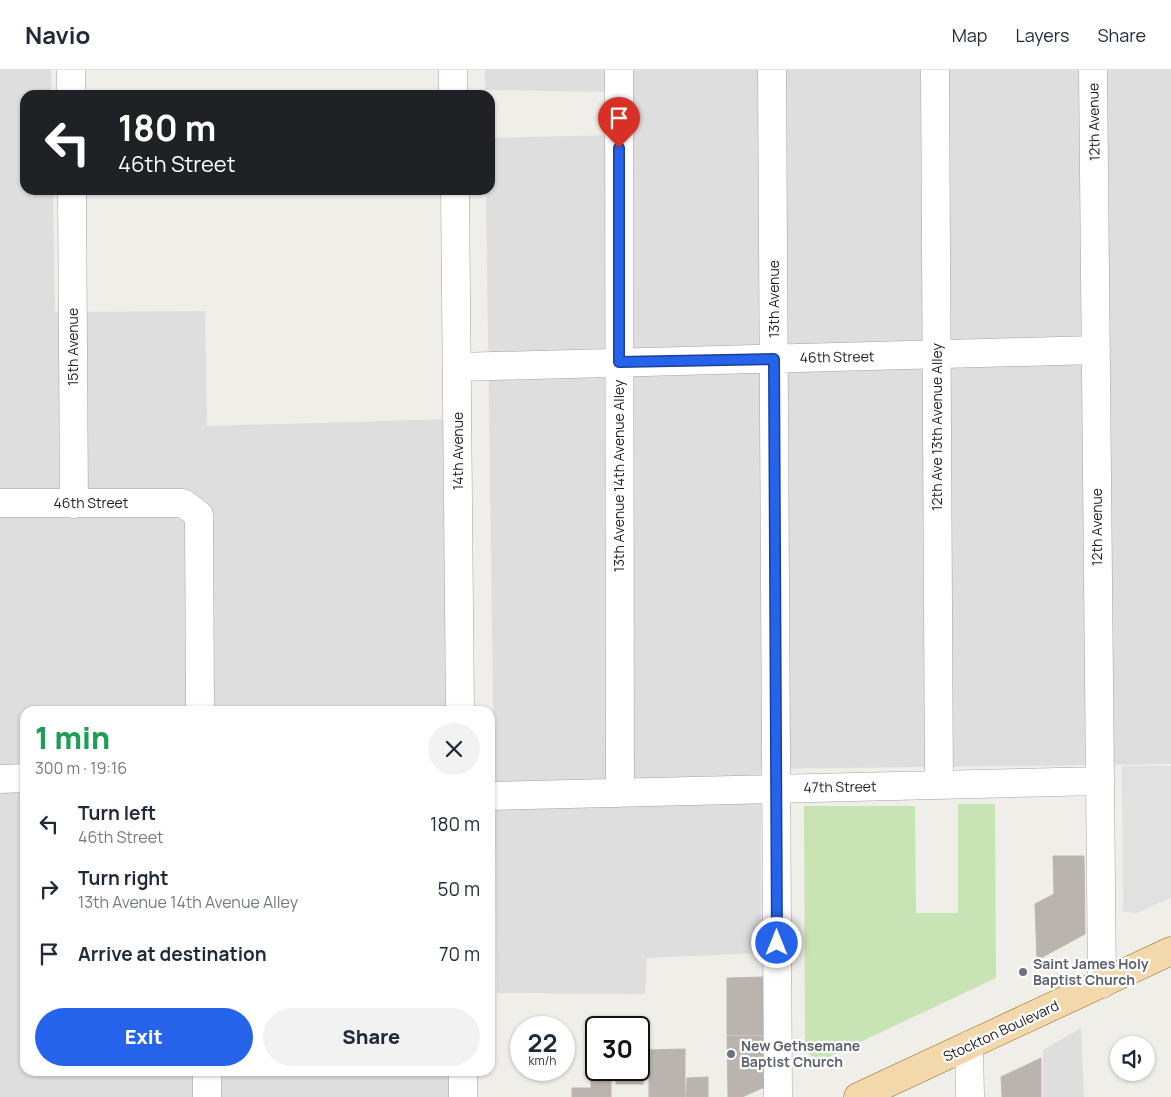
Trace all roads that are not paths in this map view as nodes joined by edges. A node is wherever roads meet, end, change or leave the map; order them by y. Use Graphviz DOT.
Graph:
graph roads {
  1 [pos="71,70"];
  2 [pos="453,70"];
  3 [pos="619,70"];
  4 [pos="772,70"];
  5 [pos="935,70"];
  6 [pos="1093,70"];
  7 [pos="71,90"];
  8 [pos="453,90"];
  9 [pos="72,195"];
  10 [pos="455,195"];
  11 [pos="1096,350"];
  12 [pos="936,354"];
  13 [pos="774,359"];
  14 [pos="619,362"];
  15 [pos="458,367"];
  16 [pos="0,503"];
  17 [pos="74,504"];
  18 [pos="200,706"];
  19 [pos="460,706"];
  20 [pos="20,778"];
  21 [pos="0,779"];
  22 [pos="939,784"];
  23 [pos="1107,788"];
  24 [pos="776,789"];
  25 [pos="620,793"];
  26 [pos="495,796"];
  27 [pos="1171,951"];
  28 [pos="1102,984"];
  29 [pos="969,1045"];
  30 [pos="207,1076"];
  31 [pos="463,1076"];
  32 [pos="207,1097"];
  33 [pos="463,1097"];
  34 [pos="778,1097"];
  35 [pos="858,1097"];
  36 [pos="970,1097"];
  1 -- 7 [label="street"];
  2 -- 8 [label="street"];
  3 -- 14 [label="street, 13th Avenue 14th Avenue Alley"];
  4 -- 13 [label="street, 13th Avenue"];
  5 -- 12 [label="street, 12th Ave 13th Avenue Alley"];
  6 -- 11 [label="street, 12th Avenue"];
  9 -- 17 [label="street, 15th Avenue"];
  10 -- 15 [label="street, 14th Avenue"];
  11 -- 12 [label="street, 46th Street"];
  11 -- 23 [label="street, 12th Avenue"];
  12 -- 13 [label="street, 46th Street"];
  12 -- 22 [label="street, 12th Ave 13th Avenue Alley"];
  13 -- 14 [label="street, 46th Street"];
  13 -- 24 [label="street, 13th Avenue"];
  14 -- 15 [label="street, 46th Street"];
  14 -- 25 [label="street, 13th Avenue 14th Avenue Alley"];
  15 -- 19 [label="street, 14th Avenue"];
  16 -- 17 [label="street, 46th Street"];
  17 -- 18 [label="street, 46th Street"];
  20 -- 21 [label="street"];
  22 -- 23 [label="street, 47th Street"];
  22 -- 24 [label="street, 47th Street"];
  23 -- 28 [label="street, 12th Avenue"];
  24 -- 25 [label="street, 47th Street"];
  24 -- 34 [label="street, 13th Avenue"];
  25 -- 26 [label="street, 47th Street"];
  27 -- 28 [label="main road, Stockton Boulevard"];
  28 -- 29 [label="main road, Stockton Boulevard"];
  29 -- 35 [label="main road, Stockton Boulevard"];
  29 -- 36 [label="street"];
  30 -- 32 [label="street"];
  31 -- 33 [label="street"];
}
